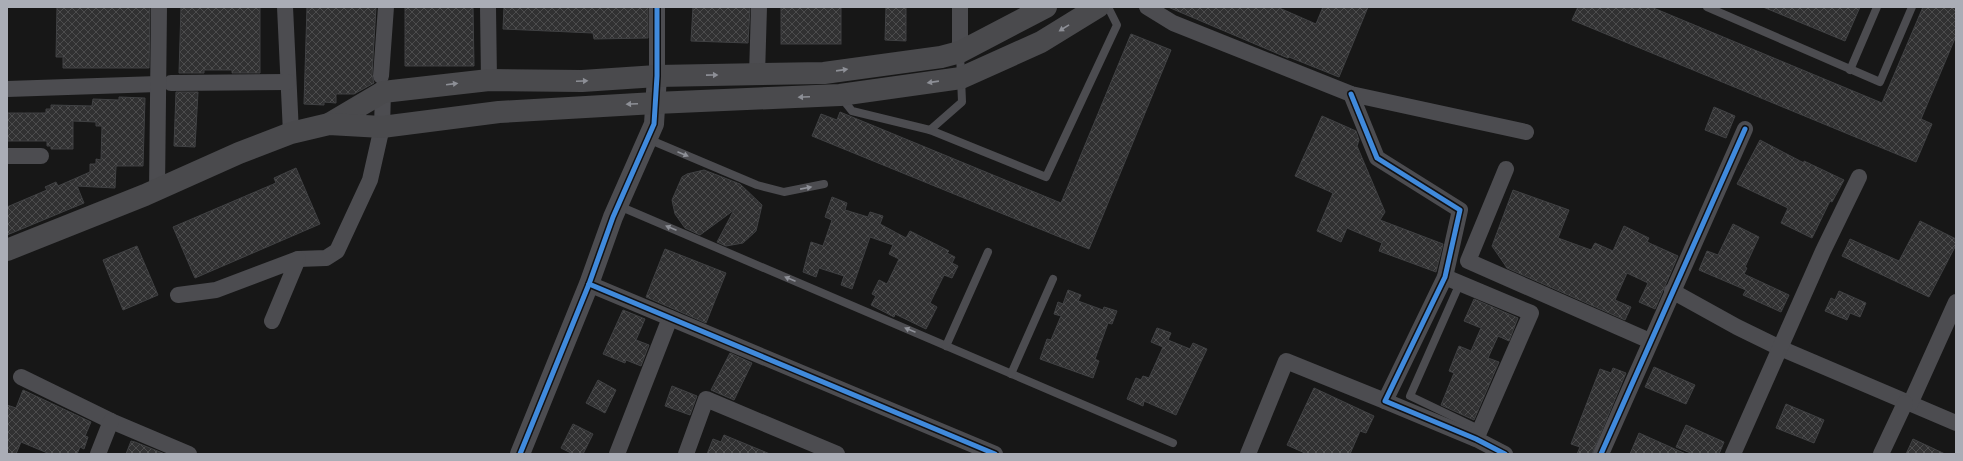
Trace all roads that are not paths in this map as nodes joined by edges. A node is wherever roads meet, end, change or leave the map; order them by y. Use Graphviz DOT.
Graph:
graph roads {
  1 [pos="159,7"];
  2 [pos="285,7"];
  3 [pos="386,7"];
  4 [pos="488,7"];
  5 [pos="657,7"];
  6 [pos="759,7"];
  7 [pos="960,7"];
  8 [pos="1046,7"];
  9 [pos="1098,7"];
  10 [pos="1108,7"];
  11 [pos="1147,7"];
  12 [pos="1708,7"];
  13 [pos="1877,7"];
  14 [pos="1912,7"];
  15 [pos="960,52"];
  16 [pos="1850,70"];
  17 [pos="757,75"];
  18 [pos="656,76"];
  19 [pos="961,78"];
  20 [pos="488,80"];
  21 [pos="288,82"];
  22 [pos="164,84"];
  23 [pos="382,84"];
  24 [pos="7,89"];
  25 [pos="1351,94"];
  26 [pos="840,96"];
  27 [pos="655,103"];
  28 [pos="328,124"];
  29 [pos="382,127"];
  30 [pos="1745,129"];
  31 [pos="930,130"];
  32 [pos="1526,132"];
  33 [pos="291,133"];
  34 [pos="647,139"];
  35 [pos="7,156"];
  36 [pos="41,156"];
  37 [pos="1506,169"];
  38 [pos="1859,177"];
  39 [pos="824,184"];
  40 [pos="157,190"];
  41 [pos="619,206"];
  42 [pos="7,250"];
  43 [pos="988,252"];
  44 [pos="298,259"];
  45 [pos="1445,277"];
  46 [pos="1053,279"];
  47 [pos="1460,283"];
  48 [pos="589,284"];
  49 [pos="1672,291"];
  50 [pos="178,295"];
  51 [pos="1956,302"];
  52 [pos="670,318"];
  53 [pos="272,321"];
  54 [pos="1650,341"];
  55 [pos="946,346"];
  56 [pos="1780,348"];
  57 [pos="1011,374"];
  58 [pos="21,377"];
  59 [pos="1385,401"];
  60 [pos="1908,404"];
  61 [pos="111,421"];
  62 [pos="1956,423"];
  63 [pos="1479,434"];
  64 [pos="1173,443"];
  65 [pos="98,454"];
  66 [pos="189,454"];
  67 [pos="520,454"];
  68 [pos="617,454"];
  69 [pos="686,454"];
  70 [pos="837,454"];
  71 [pos="995,454"];
  72 [pos="1248,454"];
  73 [pos="1505,454"];
  74 [pos="1601,454"];
  75 [pos="1733,454"];
  76 [pos="1881,454"];
  1 -- 22 [label="street"];
  2 -- 21 [label="street"];
  3 -- 23 [label="street"];
  4 -- 20 [label="street"];
  5 -- 18 [label="street"];
  6 -- 17 [label="street"];
  7 -- 15 [label="street"];
  8 -- 15 [label="main road"];
  9 -- 19 [label="main road, one-way"];
  10 -- 31 [label="lane"];
  11 -- 25 [label="street"];
  12 -- 16 [label="lane"];
  13 -- 16 [label="lane"];
  14 -- 16 [label="lane"];
  17 -- 15 [label="main road, one-way"];
  15 -- 19 [label="lane"];
  18 -- 17 [label="main road, one-way"];
  20 -- 18 [label="main road, one-way"];
  18 -- 27 [label="street"];
  19 -- 26 [label="main road, one-way"];
  19 -- 31 [label="lane"];
  23 -- 20 [label="main road, one-way"];
  21 -- 22 [label="street"];
  21 -- 33 [label="street"];
  22 -- 24 [label="street"];
  22 -- 40 [label="street"];
  23 -- 28 [label="main road"];
  23 -- 29 [label="street"];
  25 -- 32 [label="street"];
  25 -- 45 [label="street"];
  26 -- 27 [label="main road, one-way"];
  26 -- 31 [label="lane"];
  27 -- 29 [label="main road, one-way"];
  27 -- 34 [label="street"];
  28 -- 29 [label="main road"];
  28 -- 33 [label="main road"];
  29 -- 44 [label="street"];
  30 -- 49 [label="street"];
  33 -- 40 [label="main road"];
  34 -- 39 [label="lane, one-way"];
  34 -- 41 [label="street"];
  35 -- 36 [label="street"];
  37 -- 54 [label="street"];
  38 -- 56 [label="street"];
  40 -- 42 [label="main road"];
  41 -- 48 [label="street"];
  55 -- 41 [label="lane, one-way"];
  43 -- 55 [label="lane"];
  44 -- 50 [label="street"];
  44 -- 53 [label="street"];
  45 -- 47 [label="street"];
  45 -- 59 [label="street"];
  46 -- 57 [label="lane"];
  47 -- 63 [label="lane"];
  47 -- 63 [label="street"];
  48 -- 52 [label="street"];
  48 -- 67 [label="street"];
  49 -- 54 [label="street"];
  49 -- 56 [label="street"];
  51 -- 60 [label="street"];
  52 -- 68 [label="street"];
  52 -- 71 [label="street"];
  54 -- 74 [label="street"];
  55 -- 57 [label="lane"];
  56 -- 60 [label="street"];
  56 -- 75 [label="street"];
  57 -- 64 [label="lane"];
  58 -- 61 [label="street"];
  59 -- 63 [label="street"];
  59 -- 72 [label="street"];
  60 -- 62 [label="street"];
  60 -- 76 [label="street"];
  61 -- 65 [label="street"];
  61 -- 66 [label="street"];
  63 -- 73 [label="street"];
  69 -- 70 [label="street"];
}
